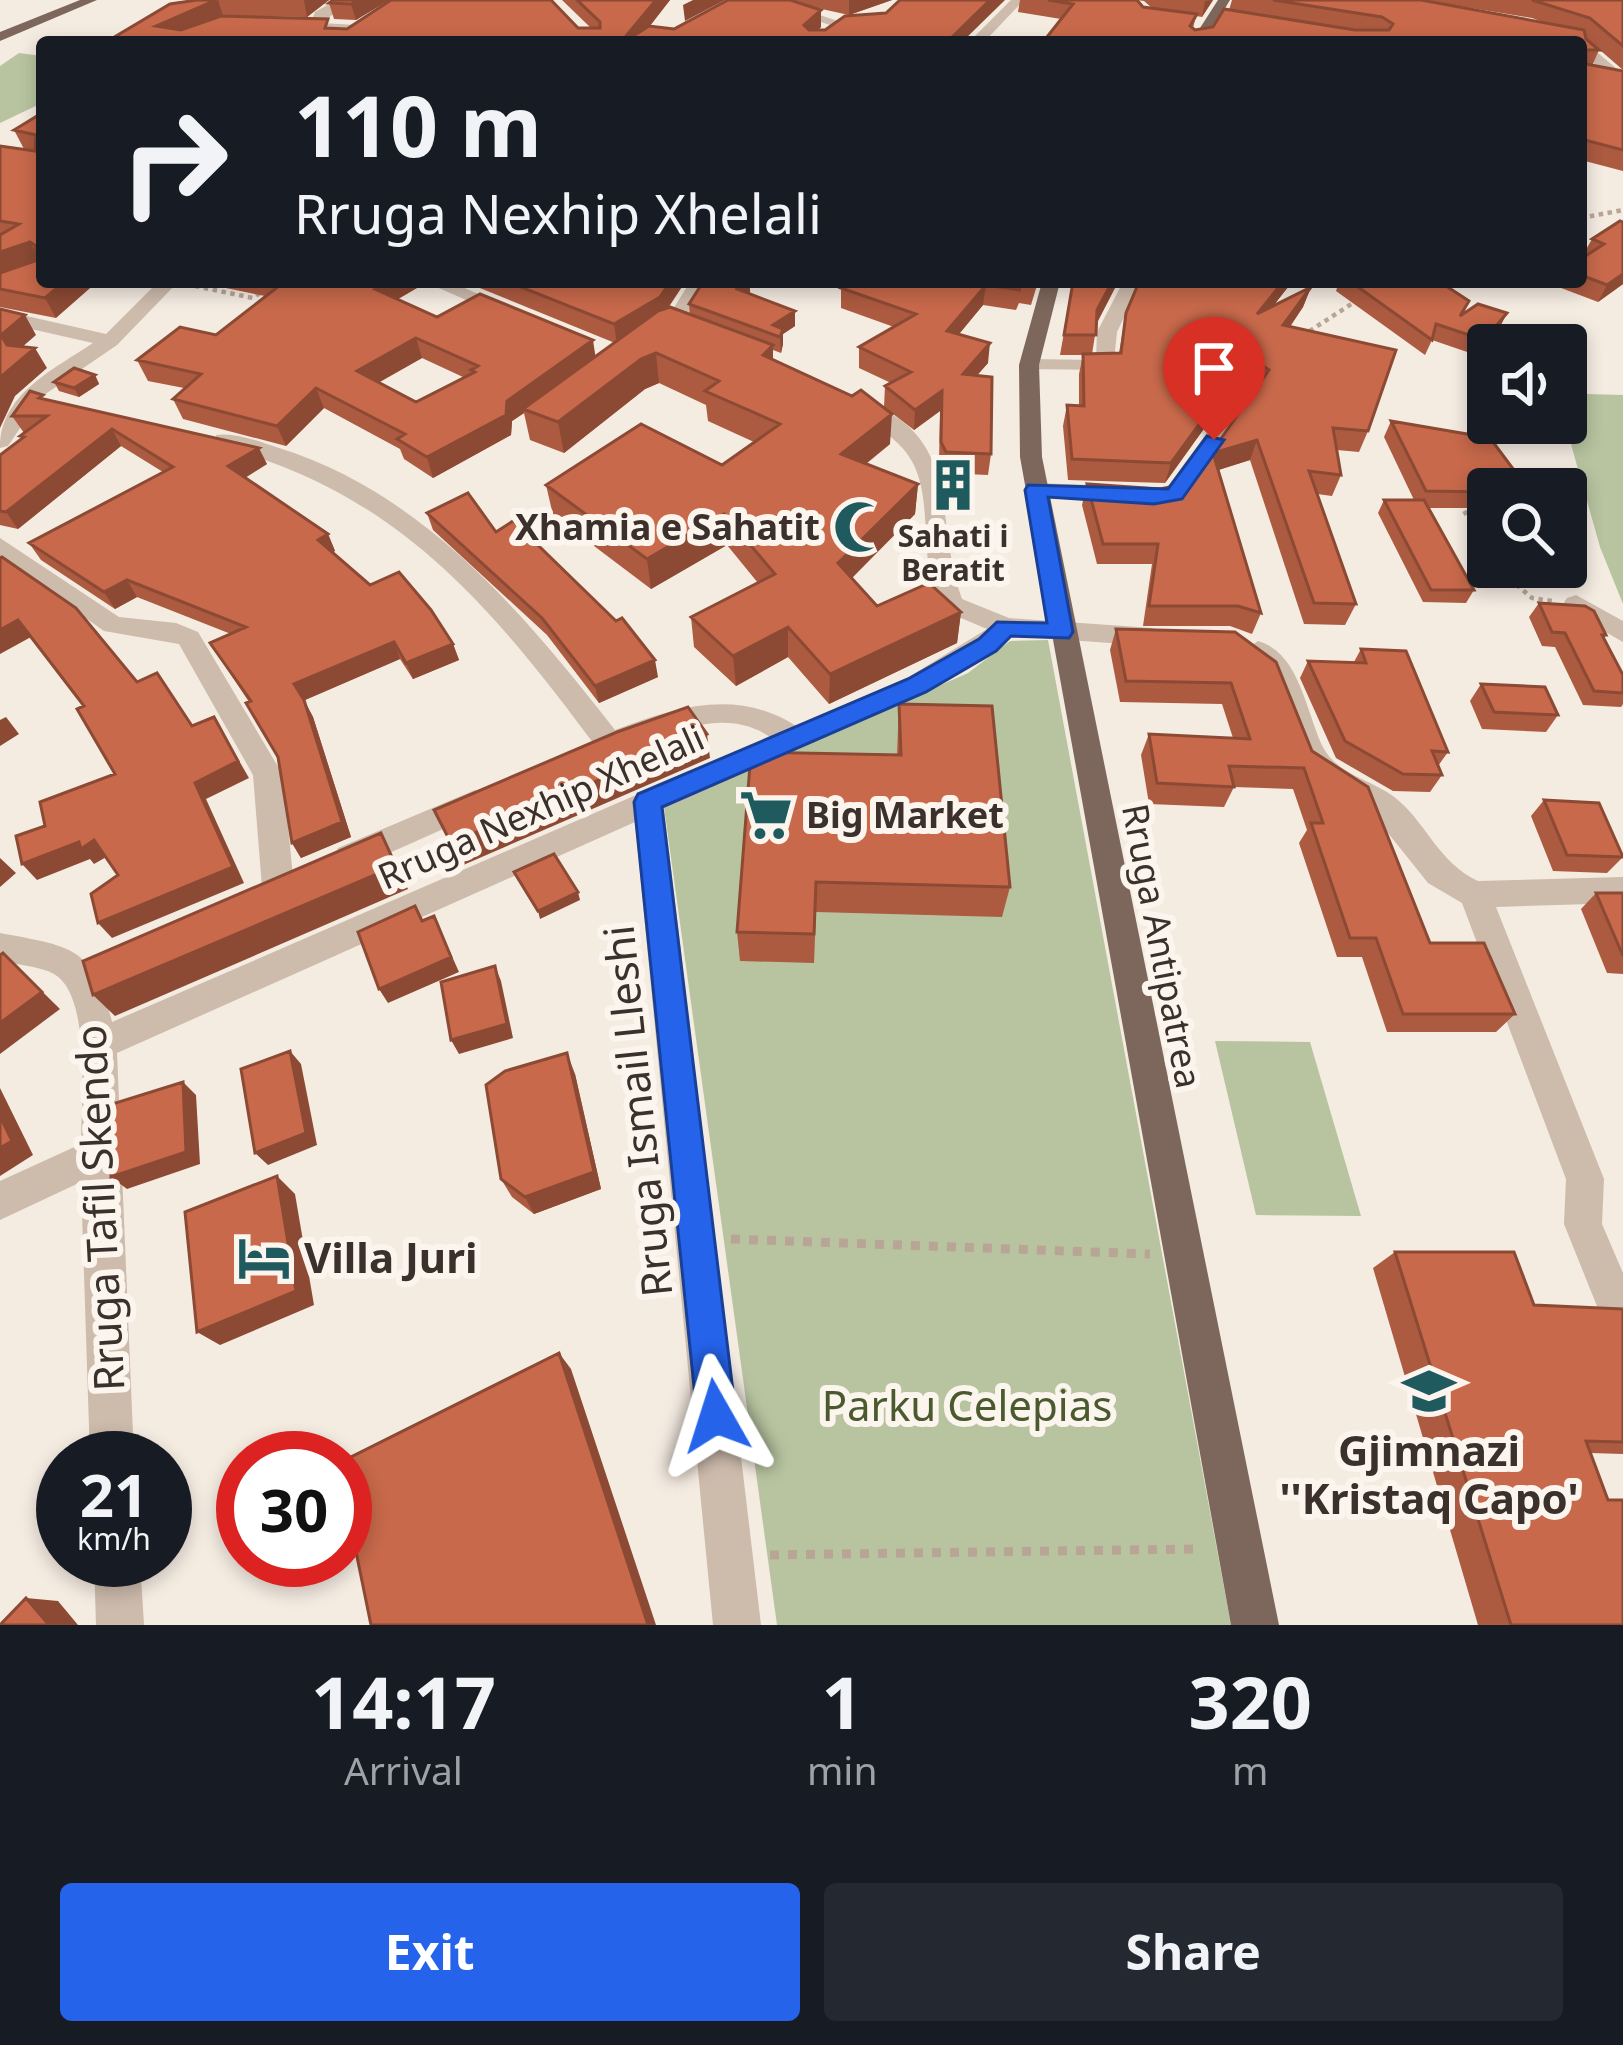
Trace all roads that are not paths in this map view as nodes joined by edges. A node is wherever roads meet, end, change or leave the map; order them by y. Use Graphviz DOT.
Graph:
graph roads {
  1 [pos="91,0"];
  2 [pos="345,0"];
  3 [pos="760,0"];
  4 [pos="1018,0"];
  5 [pos="1224,0"];
  6 [pos="373,19"];
  7 [pos="1215,20"];
  8 [pos="1184,21"];
  9 [pos="294,25"];
  10 [pos="313,26"];
  11 [pos="356,29"];
  12 [pos="347,36"];
  13 [pos="824,36"];
  14 [pos="982,36"];
  15 [pos="1203,36"];
  16 [pos="0,37"];
  17 [pos="1587,52"];
  18 [pos="1587,76"];
  19 [pos="1623,81"];
  20 [pos="163,288"];
  21 [pos="443,288"];
  22 [pos="695,288"];
  23 [pos="1049,288"];
  24 [pos="1129,288"];
  25 [pos="0,316"];
  26 [pos="532,322"];
  27 [pos="672,330"];
  28 [pos="110,340"];
  29 [pos="1029,365"];
  30 [pos="1247,391"];
  31 [pos="33,393"];
  32 [pos="838,396"];
  33 [pos="67,407"];
  34 [pos="189,435"];
  35 [pos="0,441"];
  36 [pos="1036,490"];
  37 [pos="0,546"];
  38 [pos="1576,604"];
  39 [pos="1006,627"];
  40 [pos="1061,632"];
  41 [pos="1623,633"];
  42 [pos="1178,638"];
  43 [pos="1230,640"];
  44 [pos="792,738"];
  45 [pos="506,788"];
  46 [pos="648,802"];
  47 [pos="1623,890"];
  48 [pos="1475,894"];
  49 [pos="0,947"];
  50 [pos="99,1044"];
  51 [pos="98,1154"];
  52 [pos="0,1201"];
  53 [pos="1623,1322"];
  54 [pos="111,1431"];
  55 [pos="118,1587"];
  56 [pos="119,1625"];
  57 [pos="737,1625"];
  58 [pos="1255,1625"];
  1 -- 16 [label="main road"];
  2 -- 10 [label="street"];
  3 -- 13 [label="street"];
  4 -- 14 [label="street"];
  5 -- 7 [label="main road"];
  6 -- 11 [label="street"];
  7 -- 8 [label="street"];
  7 -- 15 [label="main road"];
  9 -- 10 [label="street"];
  10 -- 11 [label="street"];
  11 -- 12 [label="street"];
  17 -- 19 [label="street"];
  18 -- 19 [label="street"];
  20 -- 28 [label="street"];
  21 -- 26 [label="street"];
  22 -- 27 [label="street"];
  23 -- 29 [label="main road, Rruga Antipatrea"];
  24 -- 29 [label="street"];
  25 -- 28 [label="street"];
  28 -- 31 [label="street"];
  29 -- 36 [label="main road, Rruga Antipatrea"];
  30 -- 36 [label="street"];
  31 -- 33 [label="street"];
  31 -- 35 [label="street"];
  32 -- 39 [label="street"];
  34 -- 44 [label="street"];
  36 -- 40 [label="main road, Rruga Antipatrea"];
  37 -- 45 [label="street"];
  38 -- 41 [label="street"];
  39 -- 40 [label="street"];
  39 -- 44 [label="street, Rruga Nexhip Xhelali"];
  40 -- 42 [label="street"];
  40 -- 58 [label="main road, Rruga Antipatrea"];
  43 -- 48 [label="street"];
  44 -- 46 [label="street, Rruga Nexhip Xhelali"];
  46 -- 50 [label="street, Rruga Nexhip Xhelali"];
  46 -- 57 [label="street, Rruga Ismail Lleshi"];
  47 -- 48 [label="street"];
  48 -- 53 [label="street"];
  49 -- 50 [label="street, Rruga Tafil Skendo"];
  50 -- 51 [label="street, Rruga Tafil Skendo"];
  51 -- 52 [label="street"];
  51 -- 54 [label="street, Rruga Tafil Skendo"];
  55 -- 56 [label="street"];
}
